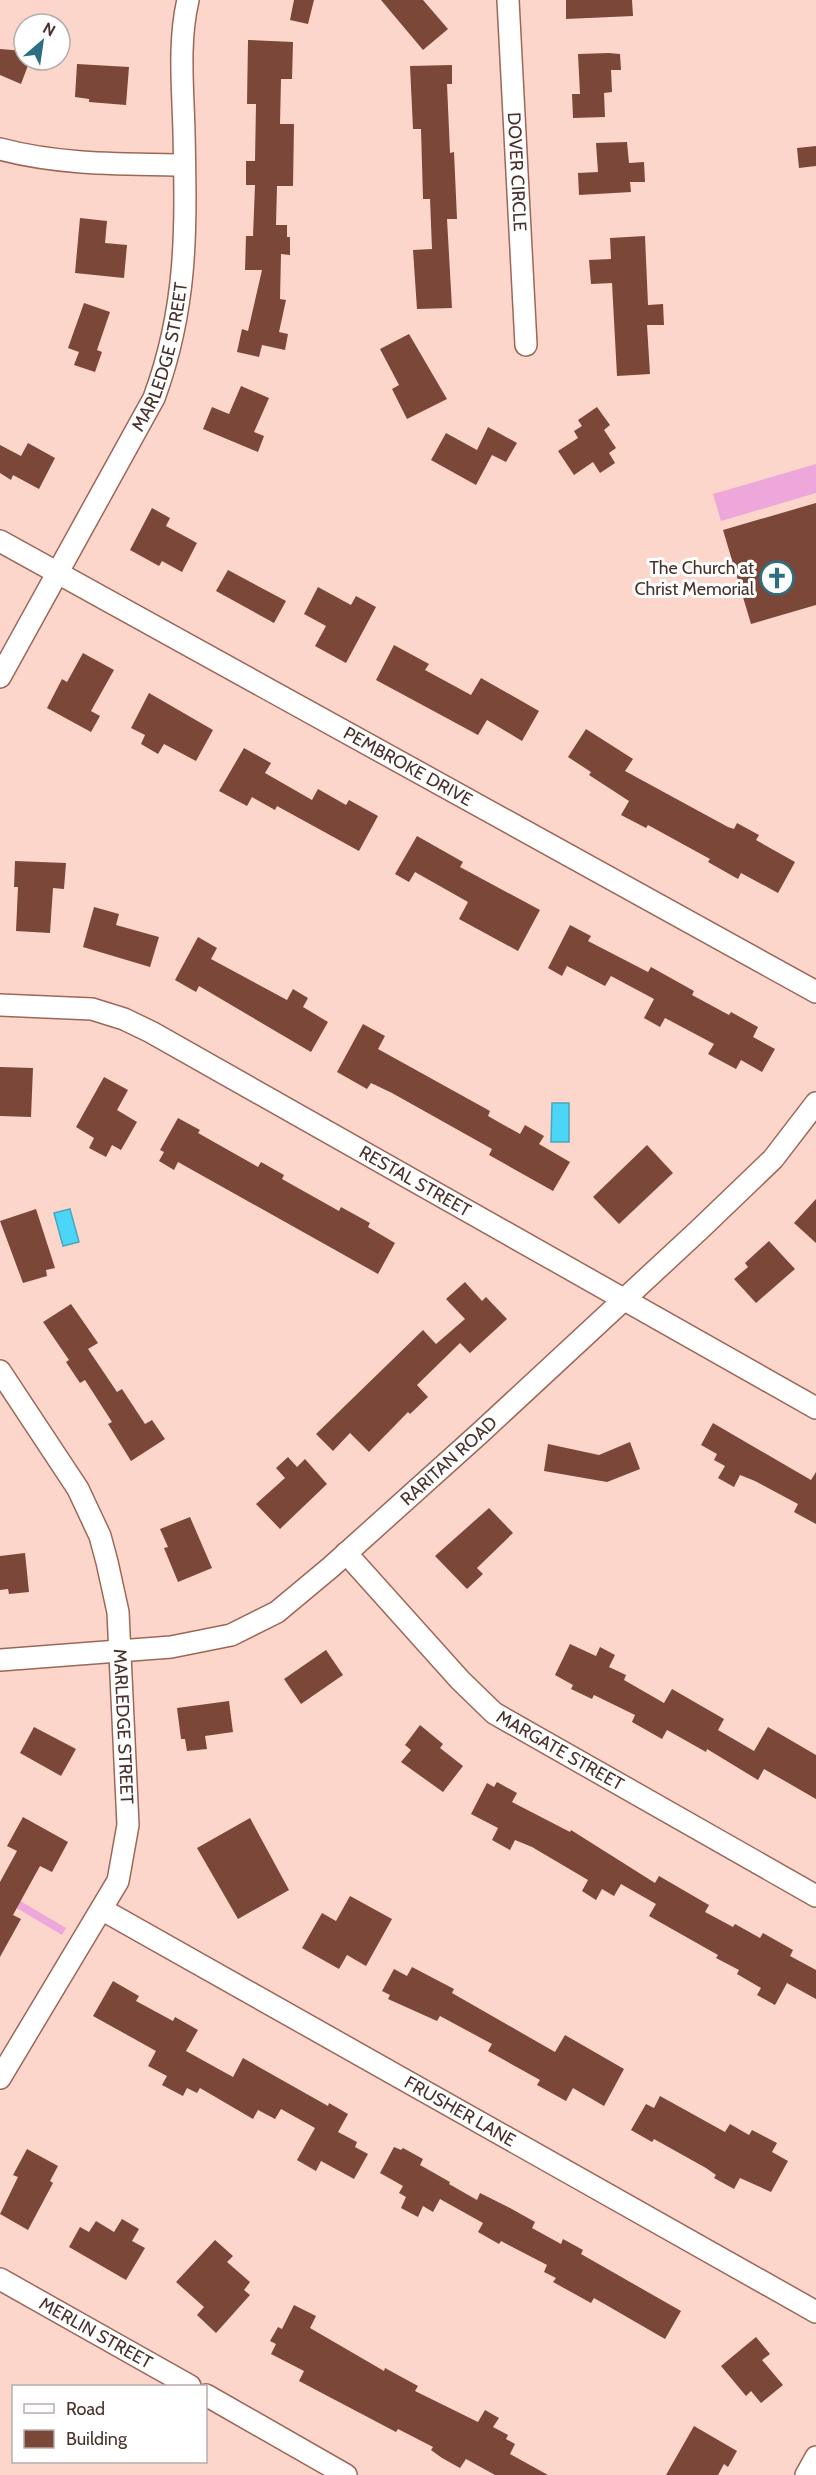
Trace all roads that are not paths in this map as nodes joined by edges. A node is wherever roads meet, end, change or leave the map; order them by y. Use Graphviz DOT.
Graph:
graph roads {
  1 [pos="188,0"];
  2 [pos="508,0"];
  3 [pos="0,149"];
  4 [pos="184,165"];
  5 [pos="526,345"];
  6 [pos="0,541"];
  7 [pos="58,573"];
  8 [pos="0,677"];
  9 [pos="816,992"];
  10 [pos="0,1005"];
  11 [pos="816,1103"];
  12 [pos="627,1299"];
  13 [pos="0,1371"];
  14 [pos="816,1408"];
  15 [pos="346,1553"];
  16 [pos="120,1653"];
  17 [pos="0,1660"];
  18 [pos="816,1896"];
  19 [pos="103,1910"];
  20 [pos="0,2078"];
  21 [pos="0,2279"];
  22 [pos="816,2312"];
  23 [pos="188,2385"];
  24 [pos="207,2397"];
  25 [pos="816,2457"];
  26 [pos="346,2475"];
  27 [pos="806,2475"];
  1 -- 4 [label="street, MARLEDGE STREET"];
  2 -- 5 [label="street, DOVER CIRCLE"];
  3 -- 4 [label="street"];
  4 -- 7 [label="street, MARLEDGE STREET"];
  6 -- 7 [label="street, PEMBROKE DRIVE"];
  7 -- 8 [label="street, MARLEDGE STREET"];
  7 -- 9 [label="street, PEMBROKE DRIVE"];
  10 -- 12 [label="street, RESTAL STREET"];
  11 -- 12 [label="street, RARITAN ROAD"];
  12 -- 14 [label="street, RESTAL STREET"];
  12 -- 15 [label="street, RARITAN ROAD"];
  13 -- 16 [label="street, MARLEDGE STREET"];
  15 -- 16 [label="street, RARITAN ROAD"];
  15 -- 18 [label="street, MARGATE STREET"];
  16 -- 17 [label="street, RARITAN ROAD"];
  16 -- 19 [label="street, MARLEDGE STREET"];
  19 -- 20 [label="street, MARLEDGE STREET"];
  19 -- 22 [label="street, FRUSHER LANE"];
  21 -- 23 [label="street, MERLIN STREET"];
  24 -- 26 [label="street"];
  25 -- 27 [label="street"];
}
